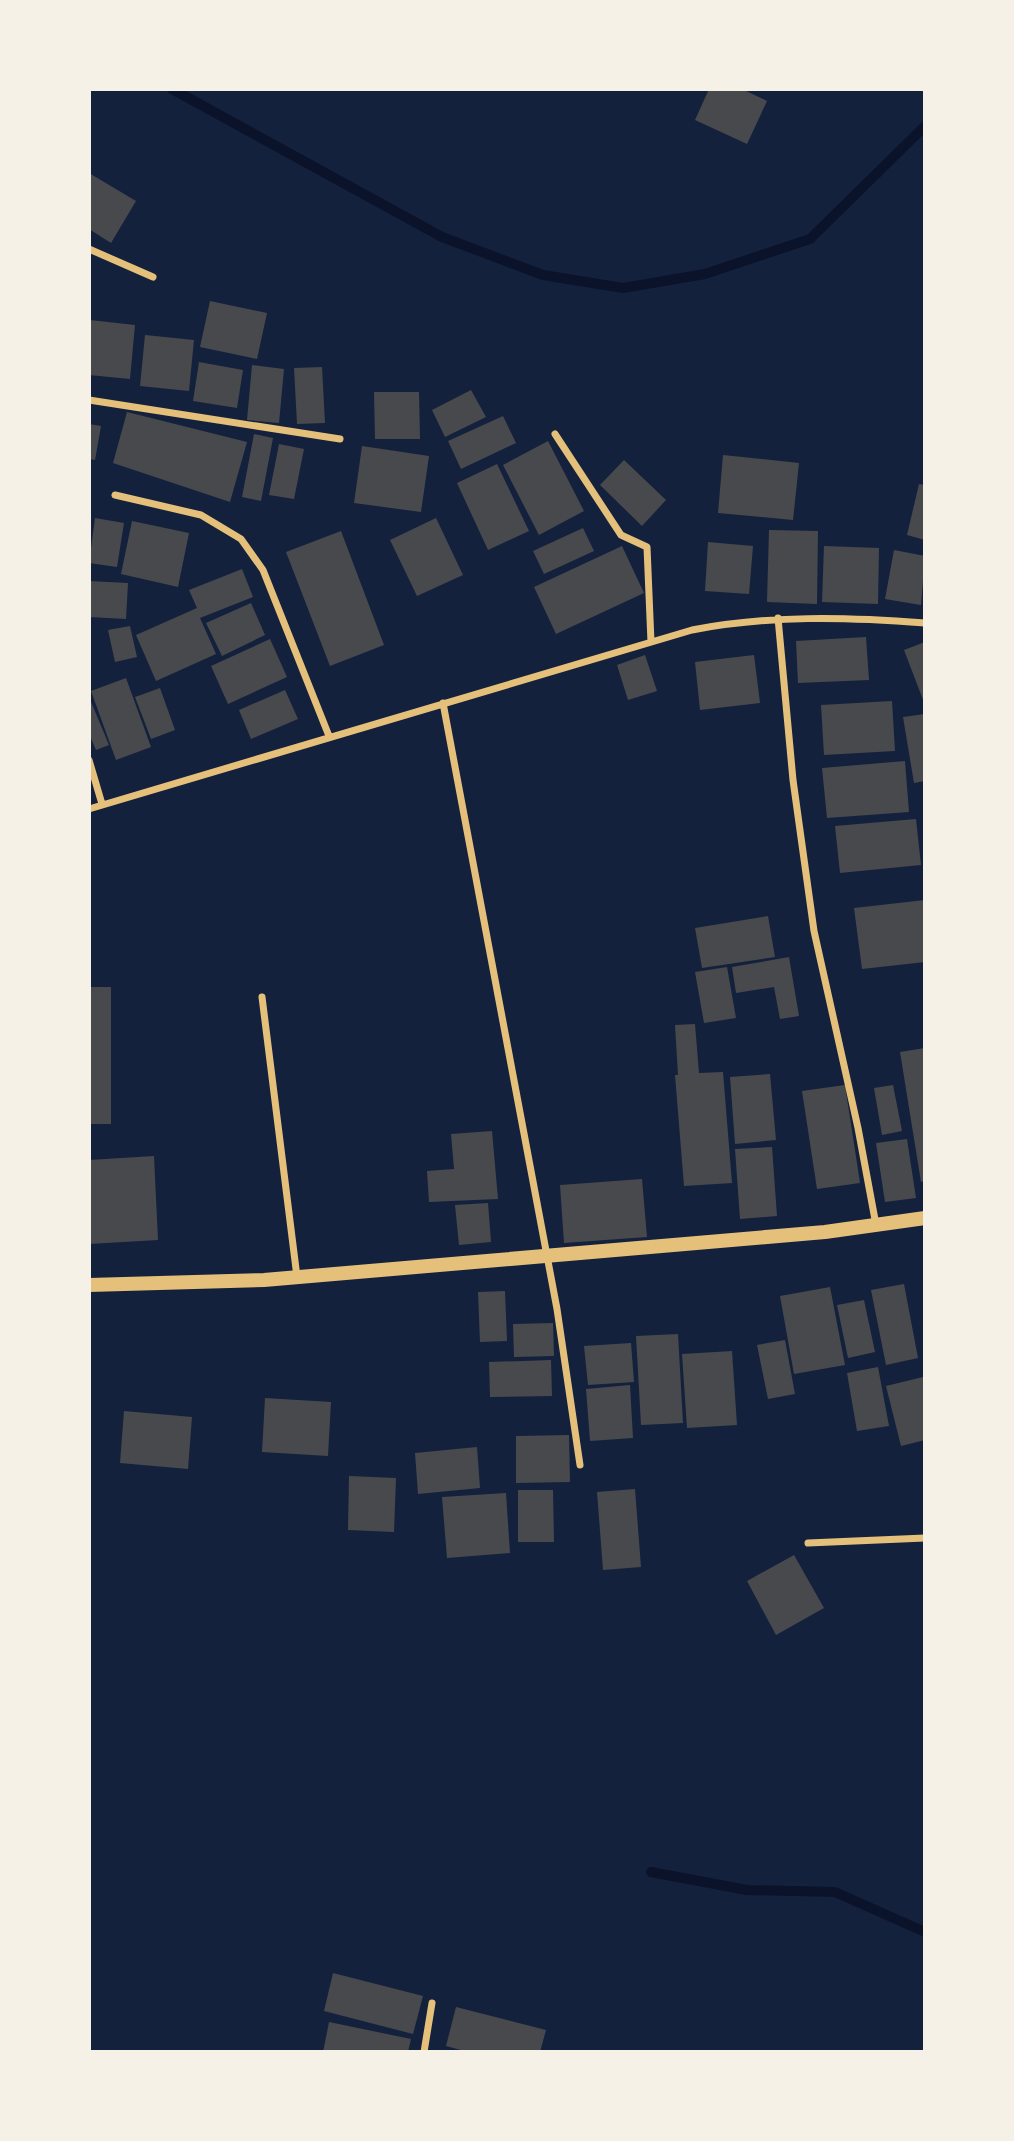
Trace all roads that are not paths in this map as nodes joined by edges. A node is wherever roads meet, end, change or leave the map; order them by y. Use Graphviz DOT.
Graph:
graph roads {
  1 [pos="89,249"];
  2 [pos="153,277"];
  3 [pos="89,400"];
  4 [pos="555,434"];
  5 [pos="340,439"];
  6 [pos="115,495"];
  7 [pos="778,618"];
  8 [pos="925,623"];
  9 [pos="651,642"];
  10 [pos="443,703"];
  11 [pos="329,736"];
  12 [pos="89,760"];
  13 [pos="102,804"];
  14 [pos="89,810"];
  15 [pos="262,997"];
  16 [pos="925,1217"];
  17 [pos="876,1225"];
  18 [pos="546,1254"];
  19 [pos="297,1277"];
  20 [pos="89,1285"];
  21 [pos="580,1465"];
  22 [pos="925,1538"];
  23 [pos="808,1544"];
  24 [pos="432,2003"];
  25 [pos="424,2052"];
  1 -- 2 [label="street"];
  3 -- 5 [label="street"];
  4 -- 9 [label="street"];
  6 -- 11 [label="street"];
  7 -- 8 [label="street"];
  7 -- 9 [label="street"];
  7 -- 17 [label="street"];
  9 -- 10 [label="street"];
  10 -- 11 [label="street"];
  10 -- 18 [label="street"];
  11 -- 13 [label="street"];
  12 -- 13 [label="street"];
  13 -- 14 [label="street"];
  15 -- 19 [label="street"];
  16 -- 17 [label="main road"];
  17 -- 18 [label="main road"];
  18 -- 19 [label="main road"];
  18 -- 21 [label="street"];
  19 -- 20 [label="main road"];
  22 -- 23 [label="street"];
  24 -- 25 [label="street"];
}
